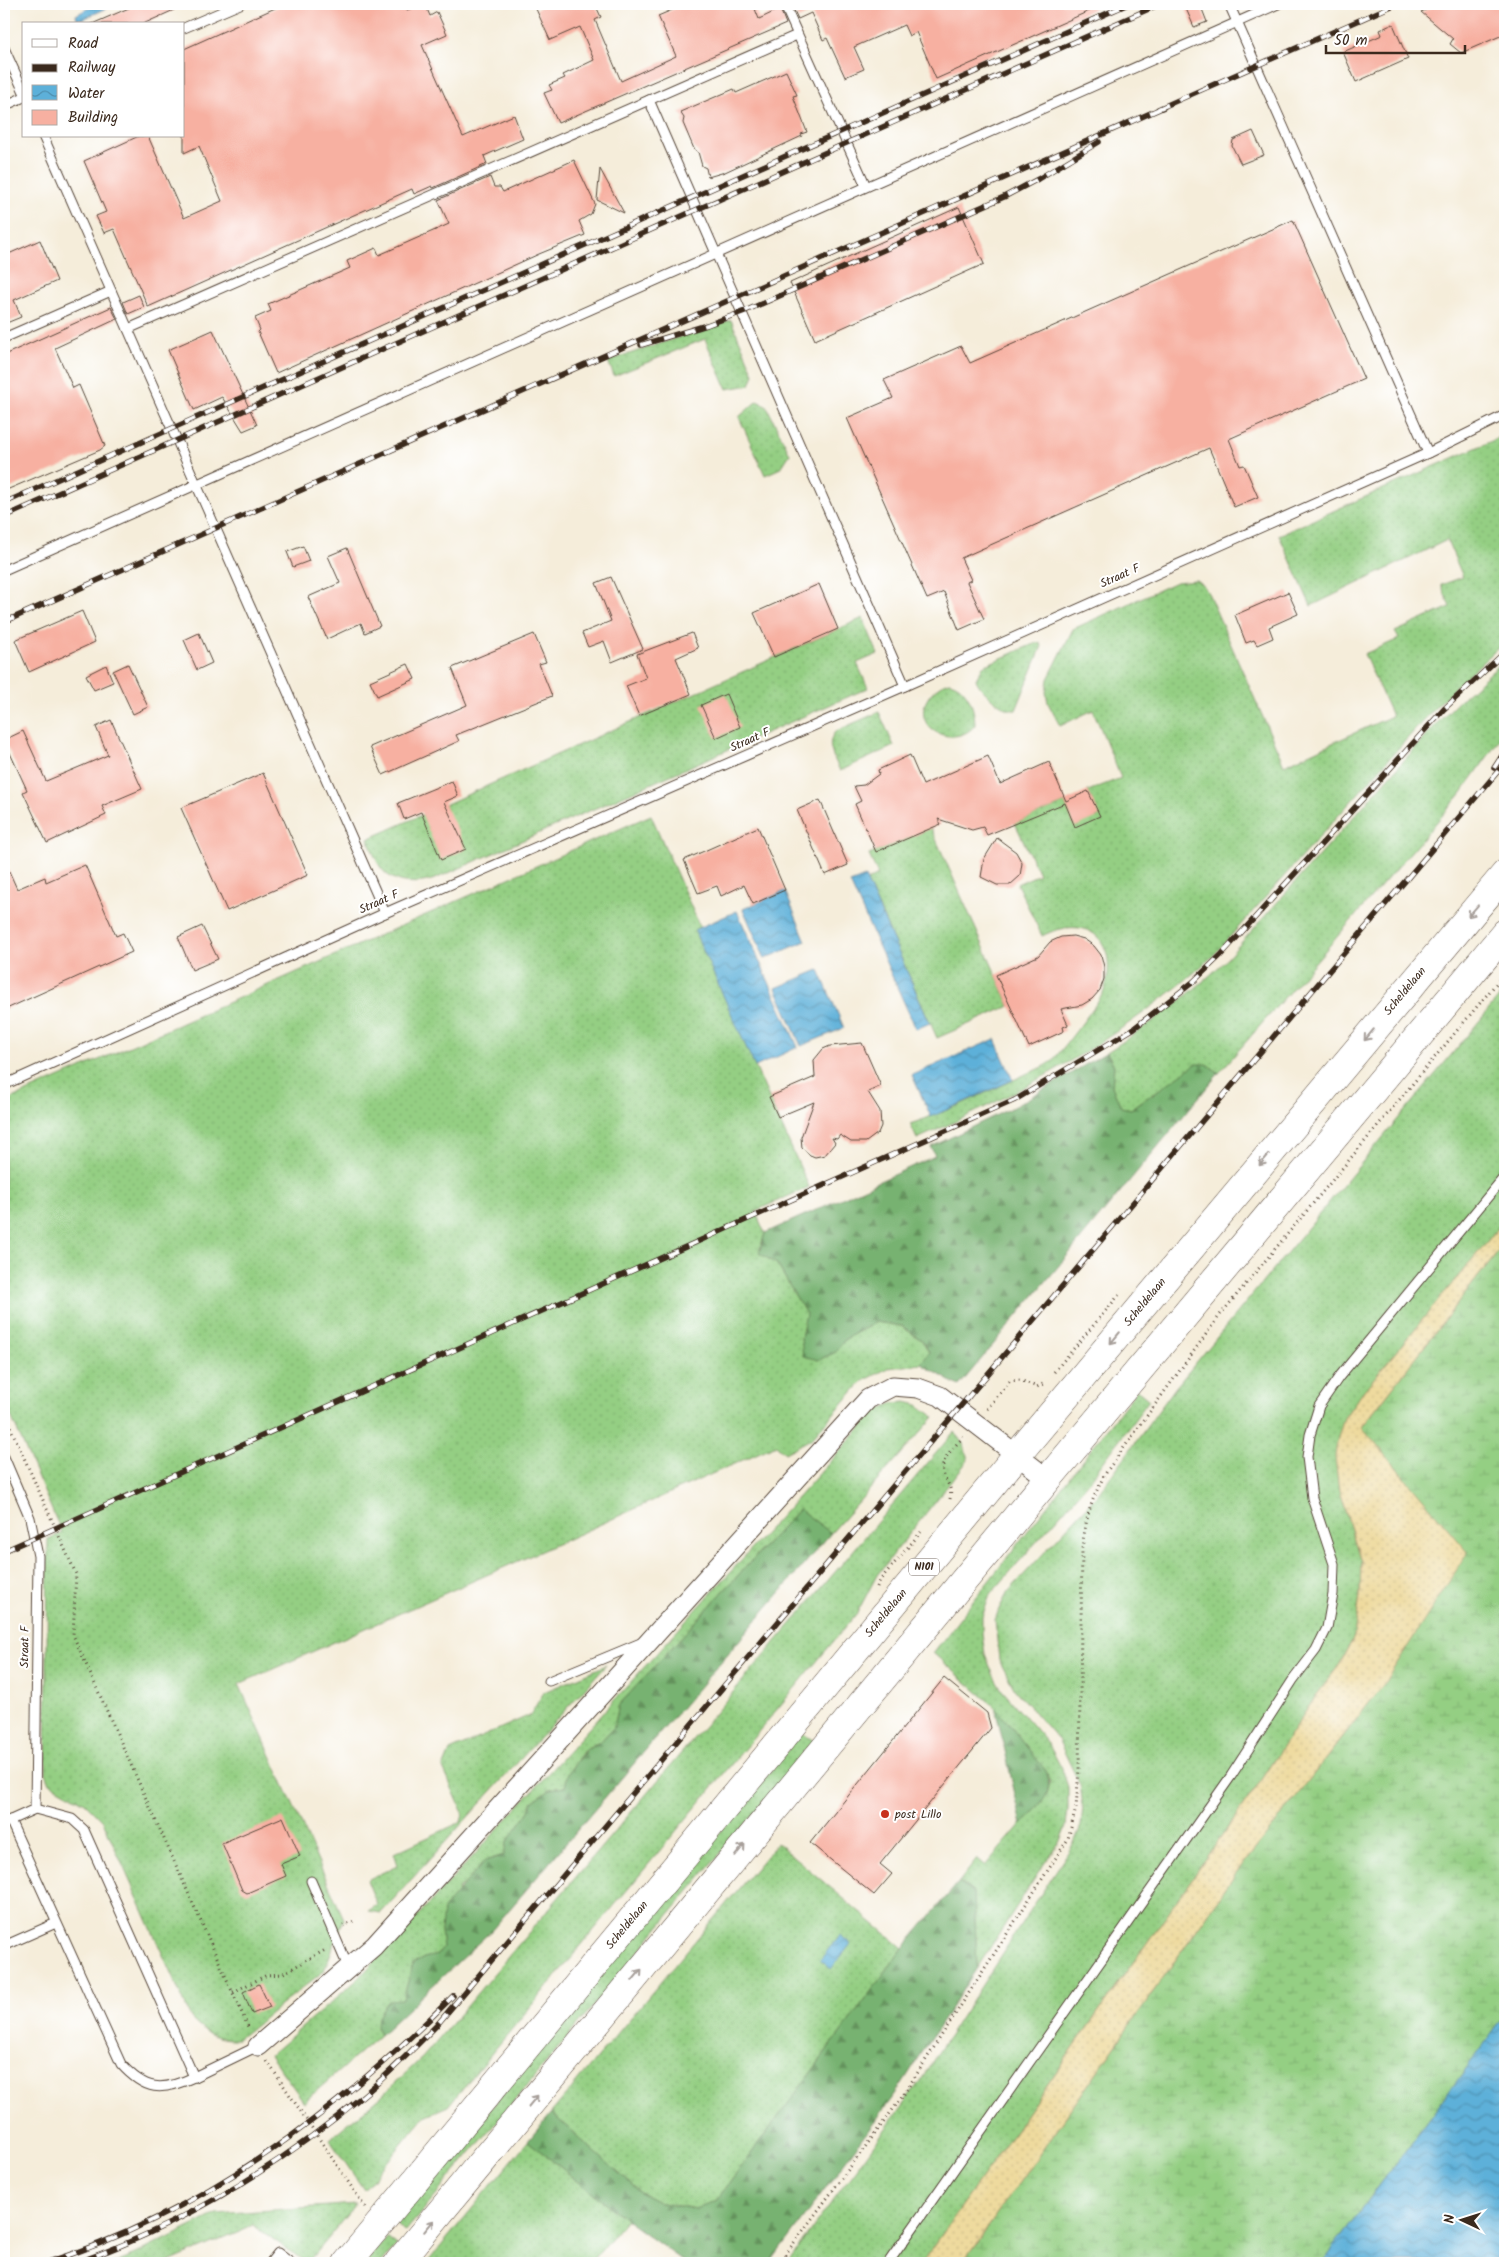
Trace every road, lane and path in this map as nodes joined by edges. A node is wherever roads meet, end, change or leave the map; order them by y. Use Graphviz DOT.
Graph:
graph roads {
  1 [pos="240,4"];
  2 [pos="784,4"];
  3 [pos="1229,4"];
  4 [pos="1278,4"];
  5 [pos="1237,22"];
  6 [pos="185,28"];
  7 [pos="797,35"];
  8 [pos="4,48"];
  9 [pos="22,88"];
  10 [pos="22,98"];
  11 [pos="649,100"];
  12 [pos="4,106"];
  13 [pos="44,138"];
  14 [pos="866,186"];
  15 [pos="716,253"];
  16 [pos="111,291"];
  17 [pos="128,329"];
  18 [pos="4,338"];
  19 [pos="1505,415"];
  20 [pos="1428,452"];
  21 [pos="196,485"];
  22 [pos="4,570"];
  23 [pos="905,686"];
  24 [pos="1505,874"];
  25 [pos="385,913"];
  26 [pos="1505,932"];
  27 [pos="1505,973"];
  28 [pos="4,1085"];
  29 [pos="1505,1176"];
  30 [pos="4,1413"];
  31 [pos="1017,1455"];
  32 [pos="4,1457"];
  33 [pos="1048,1479"];
  34 [pos="652,1638"];
  35 [pos="549,1681"];
  36 [pos="35,1809"];
  37 [pos="7,1821"];
  38 [pos="311,1881"];
  39 [pos="354,1921"];
  40 [pos="56,1923"];
  41 [pos="336,1937"];
  42 [pos="4,1946"];
  43 [pos="350,1969"];
  44 [pos="233,1992"];
  45 [pos="248,2027"];
  46 [pos="258,2046"];
  47 [pos="194,2077"];
  48 [pos="283,2087"];
  49 [pos="339,2168"];
  50 [pos="270,2263"];
  51 [pos="290,2263"];
  52 [pos="347,2263"];
  53 [pos="398,2263"];
  54 [pos="779,2263"];
  55 [pos="888,2263"];
  1 -- 6 [label="lane"];
  2 -- 7 [label="lane"];
  3 -- 5 [label="lane"];
  4 -- 5 [label="lane"];
  5 -- 14 [label="lane"];
  5 -- 20 [label="lane"];
  7 -- 11 [label="lane"];
  7 -- 14 [label="lane"];
  8 -- 9 [label="lane"];
  10 -- 12 [label="lane"];
  11 -- 15 [label="lane"];
  11 -- 17 [label="lane"];
  13 -- 16 [label="lane"];
  14 -- 15 [label="lane"];
  15 -- 21 [label="lane"];
  15 -- 23 [label="lane"];
  16 -- 17 [label="lane"];
  16 -- 18 [label="lane"];
  17 -- 21 [label="lane"];
  19 -- 20 [label="lane, Straat F"];
  20 -- 23 [label="lane, Straat F"];
  21 -- 22 [label="lane"];
  21 -- 25 [label="lane"];
  23 -- 25 [label="lane, Straat F"];
  24 -- 31 [label="main road, Scheldelaan / N101, one-way"];
  25 -- 28 [label="lane, Straat F"];
  26 -- 33 [label="main road"];
  27 -- 54 [label="path"];
  29 -- 55 [label="lane"];
  30 -- 44 [label="path"];
  31 -- 33 [label="street"];
  31 -- 34 [label="street"];
  31 -- 52 [label="main road, Scheldelaan / N101"];
  32 -- 36 [label="lane, Straat F"];
  53 -- 33 [label="main road, one-way"];
  34 -- 35 [label="lane"];
  34 -- 43 [label="street"];
  36 -- 37 [label="lane"];
  36 -- 47 [label="lane"];
  37 -- 40 [label="lane"];
  38 -- 41 [label="lane"];
  39 -- 41 [label="path"];
  40 -- 42 [label="lane"];
  40 -- 47 [label="lane"];
  41 -- 43 [label="lane"];
  41 -- 44 [label="path"];
  43 -- 46 [label="street"];
  44 -- 45 [label="path"];
  46 -- 47 [label="lane"];
  48 -- 49 [label="path"];
  50 -- 51 [label="lane"];
}
